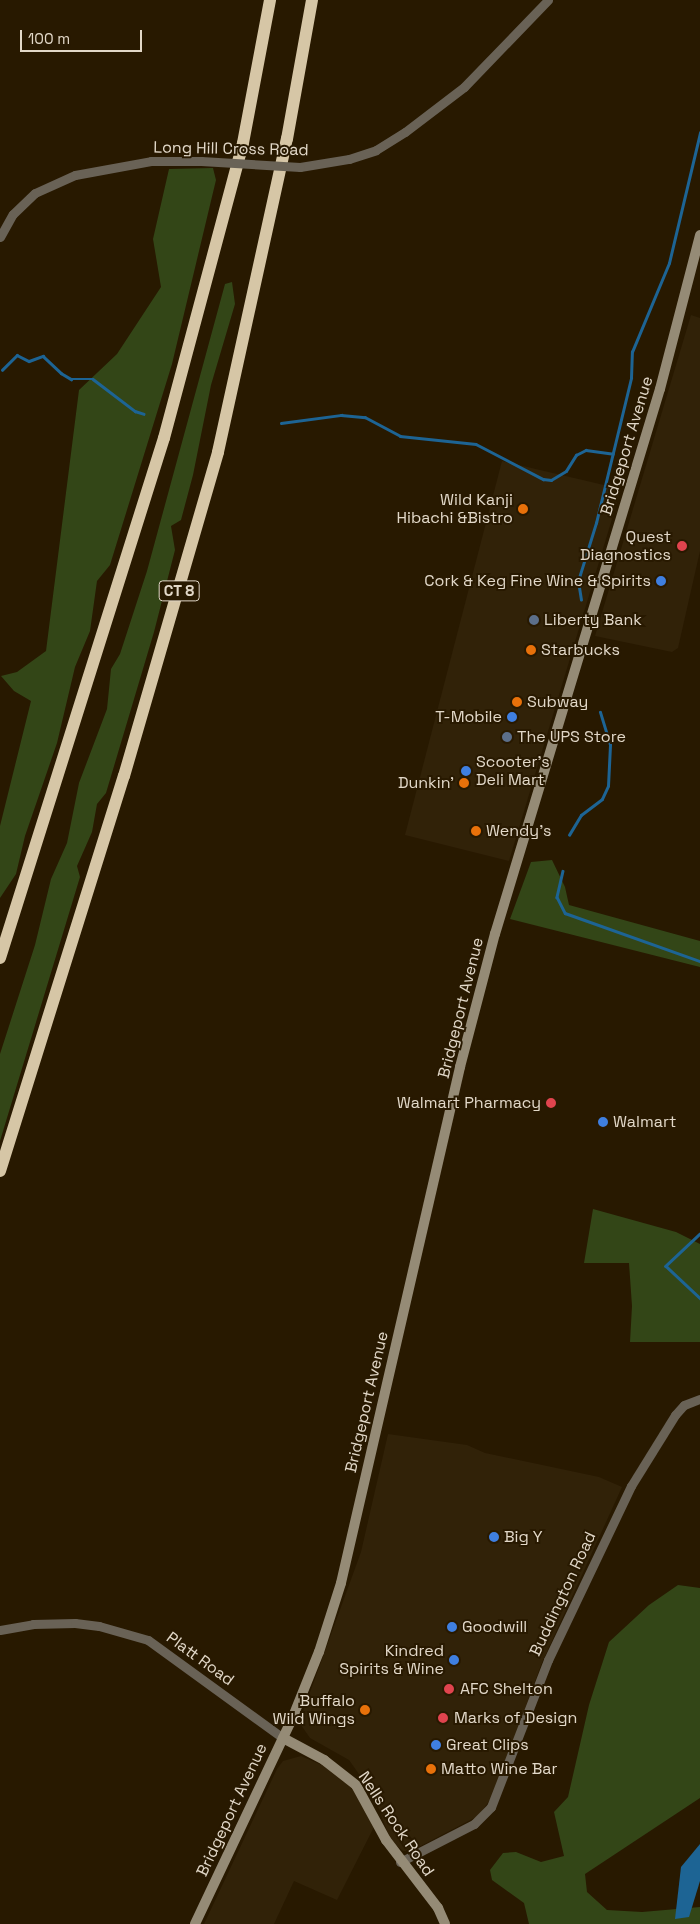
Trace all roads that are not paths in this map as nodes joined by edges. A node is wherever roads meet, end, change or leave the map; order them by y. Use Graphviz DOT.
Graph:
graph roads {
  1 [pos="270,0"];
  2 [pos="312,0"];
  3 [pos="548,0"];
  4 [pos="700,235"];
  5 [pos="0,237"];
  6 [pos="0,958"];
  7 [pos="0,1171"];
  8 [pos="700,1399"];
  9 [pos="0,1630"];
  10 [pos="283,1738"];
  11 [pos="400,1862"];
  12 [pos="195,1924"];
  13 [pos="445,1924"];
  1 -- 6 [label="highway"];
  2 -- 7 [label="highway, CT 8"];
  3 -- 5 [label="street, Long Hill Cross Road, bridge"];
  4 -- 10 [label="main road, Bridgeport Avenue"];
  8 -- 11 [label="street, Buddington Road"];
  9 -- 10 [label="street, Platt Road"];
  10 -- 11 [label="main road, Nells Rock Road"];
  10 -- 12 [label="main road, Bridgeport Avenue"];
  11 -- 13 [label="main road, Nells Rock Road"];
}
